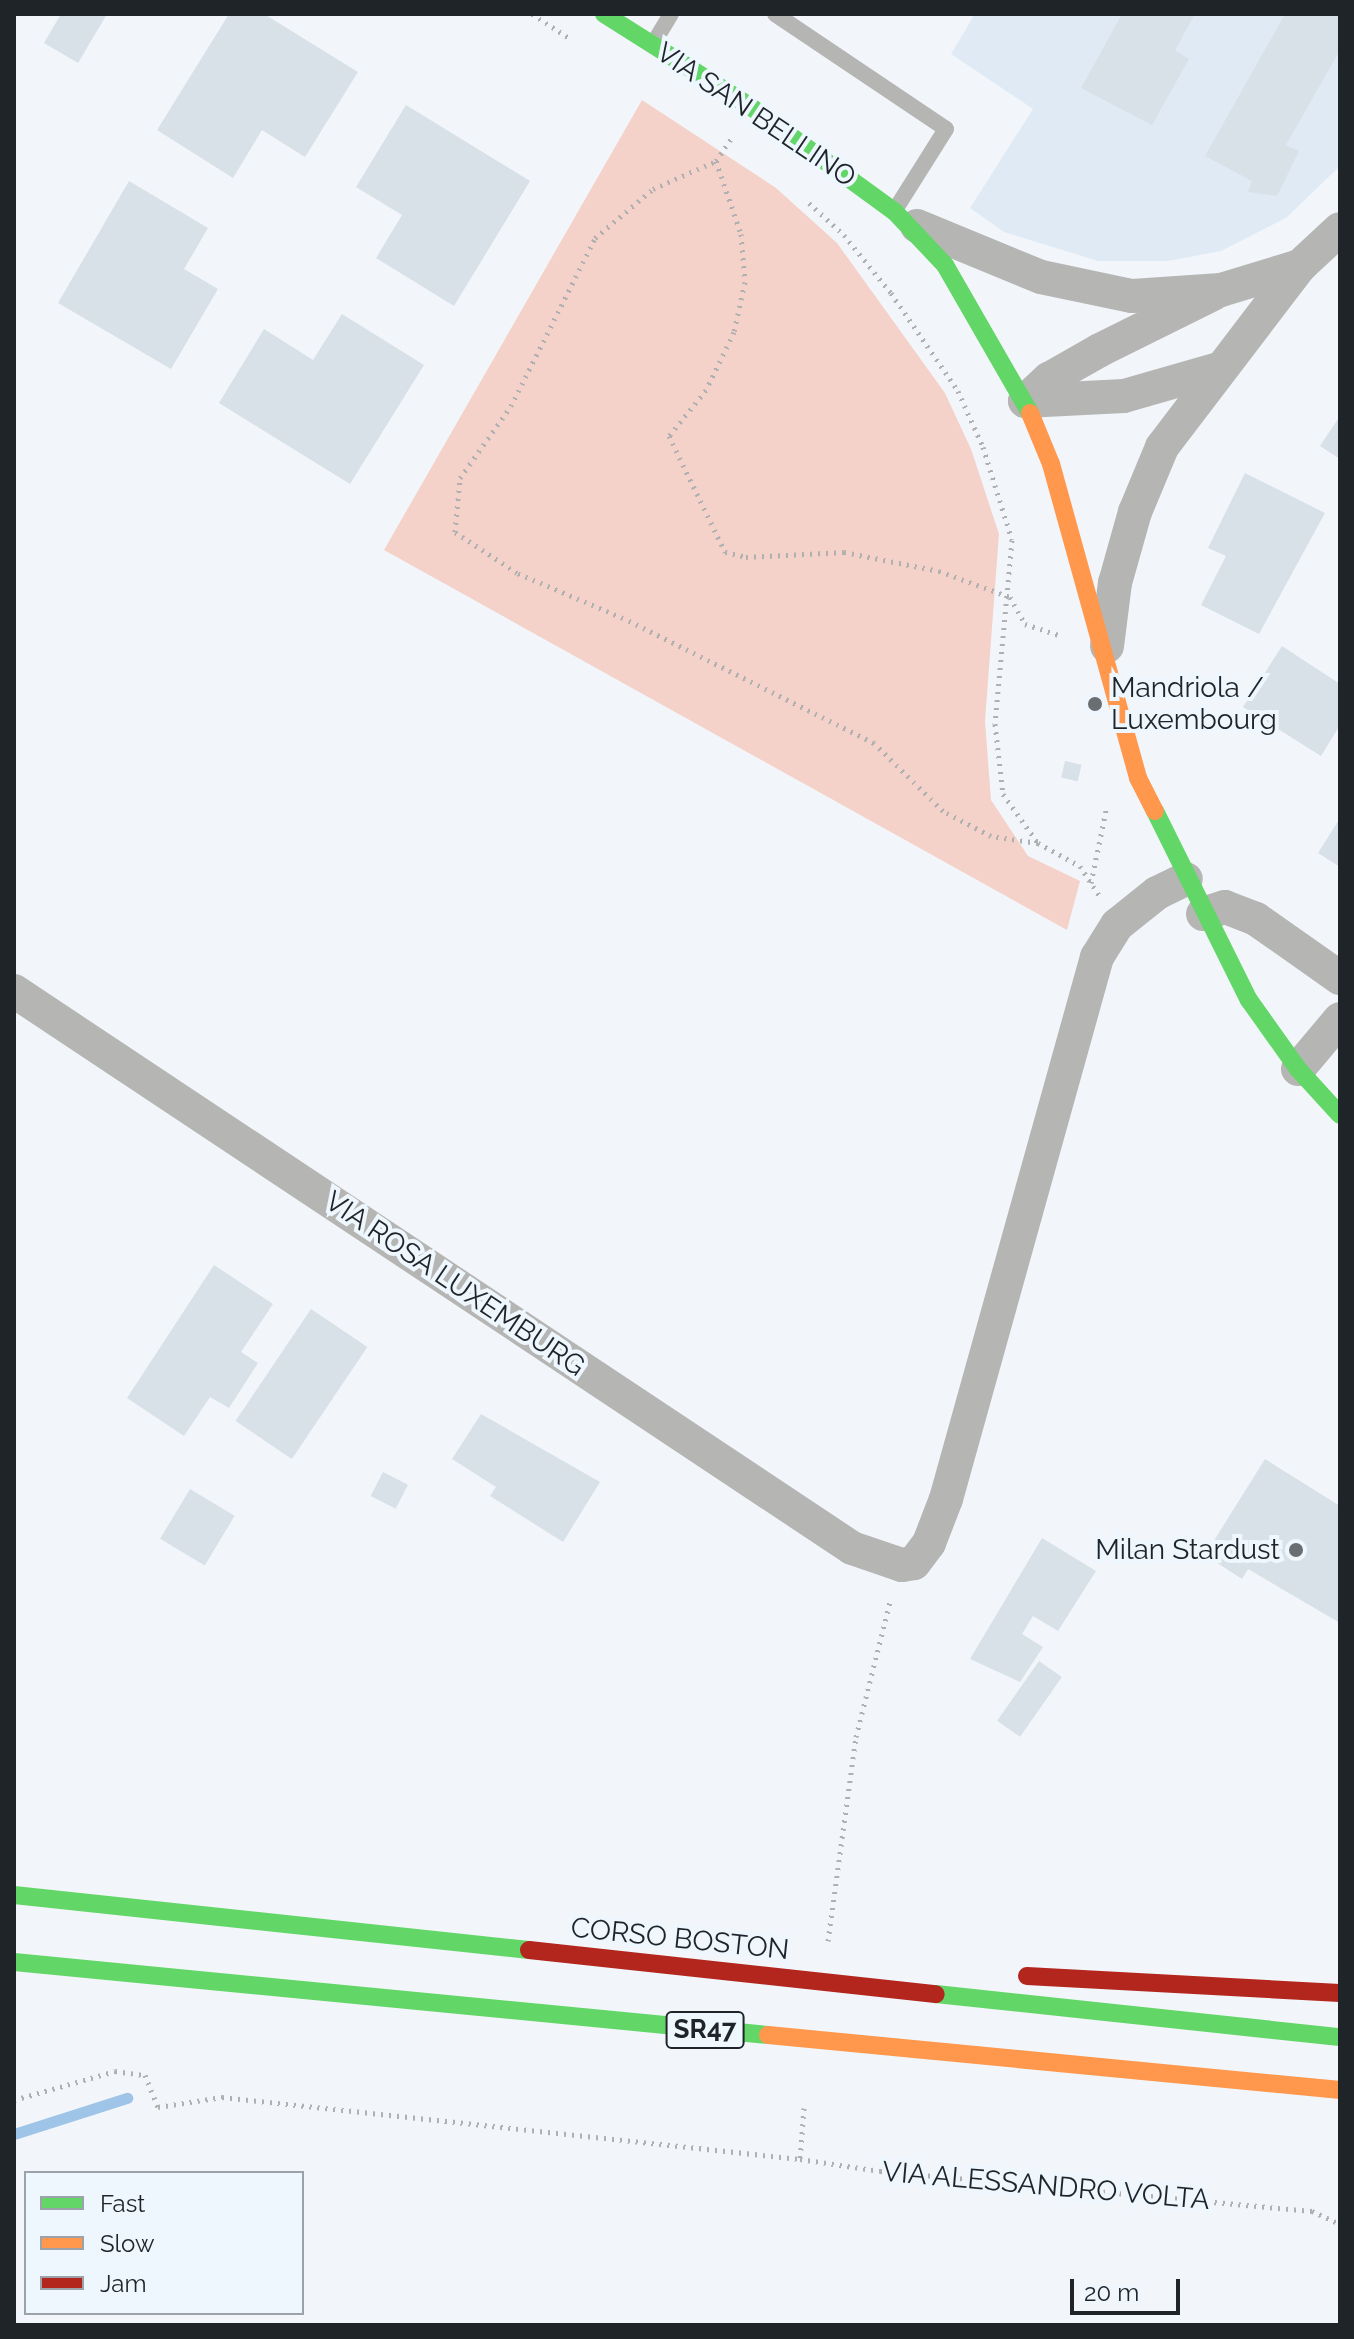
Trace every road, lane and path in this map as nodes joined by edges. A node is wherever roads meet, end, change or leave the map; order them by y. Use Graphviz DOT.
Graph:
graph roads {
  1 [pos="604,14"];
  2 [pos="671,14"];
  3 [pos="775,14"];
  4 [pos="653,44"];
  5 [pos="718,132"];
  6 [pos="741,147"];
  7 [pos="802,197"];
  8 [pos="899,216"];
  9 [pos="1340,229"];
  10 [pos="1300,266"];
  11 [pos="1221,290"];
  12 [pos="1218,369"];
  13 [pos="1025,401"];
  14 [pos="1010,597"];
  15 [pos="1064,636"];
  16 [pos="1104,666"];
  17 [pos="1107,803"];
  18 [pos="1038,843"];
  19 [pos="1186,879"];
  20 [pos="1091,883"];
  21 [pos="1099,896"];
  22 [pos="1203,914"];
  23 [pos="1340,978"];
  24 [pos="14,991"];
  25 [pos="1340,1019"];
  26 [pos="1298,1069"];
  27 [pos="1340,1115"];
  28 [pos="902,1565"];
  29 [pos="14,1895"];
  30 [pos="828,1942"];
  31 [pos="14,1965"];
  32 [pos="1011,1976"];
  33 [pos="966,1978"];
  34 [pos="877,1989"];
  35 [pos="1340,1993"];
  36 [pos="1340,2037"];
  37 [pos="1340,2090"];
  38 [pos="14,2100"];
  39 [pos="804,2108"];
  40 [pos="800,2159"];
  41 [pos="1340,2224"];
  1 -- 4 [label="main road, VIA SAN BELLINO"];
  2 -- 4 [label="lane"];
  3 -- 8 [label="lane"];
  4 -- 8 [label="main road, VIA SAN BELLINO"];
  5 -- 6 [label="path"];
  7 -- 14 [label="path"];
  8 -- 11 [label="street, VIA SAN BELLINO"];
  8 -- 13 [label="main road, VIA SAN BELLINO"];
  9 -- 10 [label="street, VIA SAN BELLINO"];
  10 -- 11 [label="street, VIA SAN BELLINO"];
  10 -- 12 [label="street, VIA SAN BELLINO"];
  11 -- 13 [label="street, VIA SAN BELLINO"];
  12 -- 13 [label="street"];
  12 -- 16 [label="street, VIA SAN BELLINO"];
  13 -- 16 [label="main road, VIA SAN BELLINO"];
  14 -- 15 [label="path"];
  14 -- 18 [label="path"];
  14 -- 18 [label="path"];
  16 -- 19 [label="main road"];
  17 -- 20 [label="path"];
  18 -- 20 [label="path"];
  19 -- 22 [label="main road"];
  19 -- 28 [label="street"];
  20 -- 21 [label="path"];
  22 -- 23 [label="street"];
  22 -- 26 [label="main road"];
  24 -- 28 [label="street, VIA ROSA LUXEMBURG"];
  25 -- 26 [label="street"];
  26 -- 27 [label="main road"];
  28 -- 30 [label="path"];
  29 -- 34 [label="main road, CORSO BOSTON / SR47"];
  31 -- 37 [label="main road, SR47"];
  32 -- 35 [label="main road"];
  33 -- 34 [label="main road"];
  34 -- 36 [label="main road, CORSO BOSTON / SR47"];
  38 -- 40 [label="path, VIA ALESSANDRO VOLTA"];
  39 -- 40 [label="path"];
  40 -- 41 [label="path, VIA ALESSANDRO VOLTA"];
}
